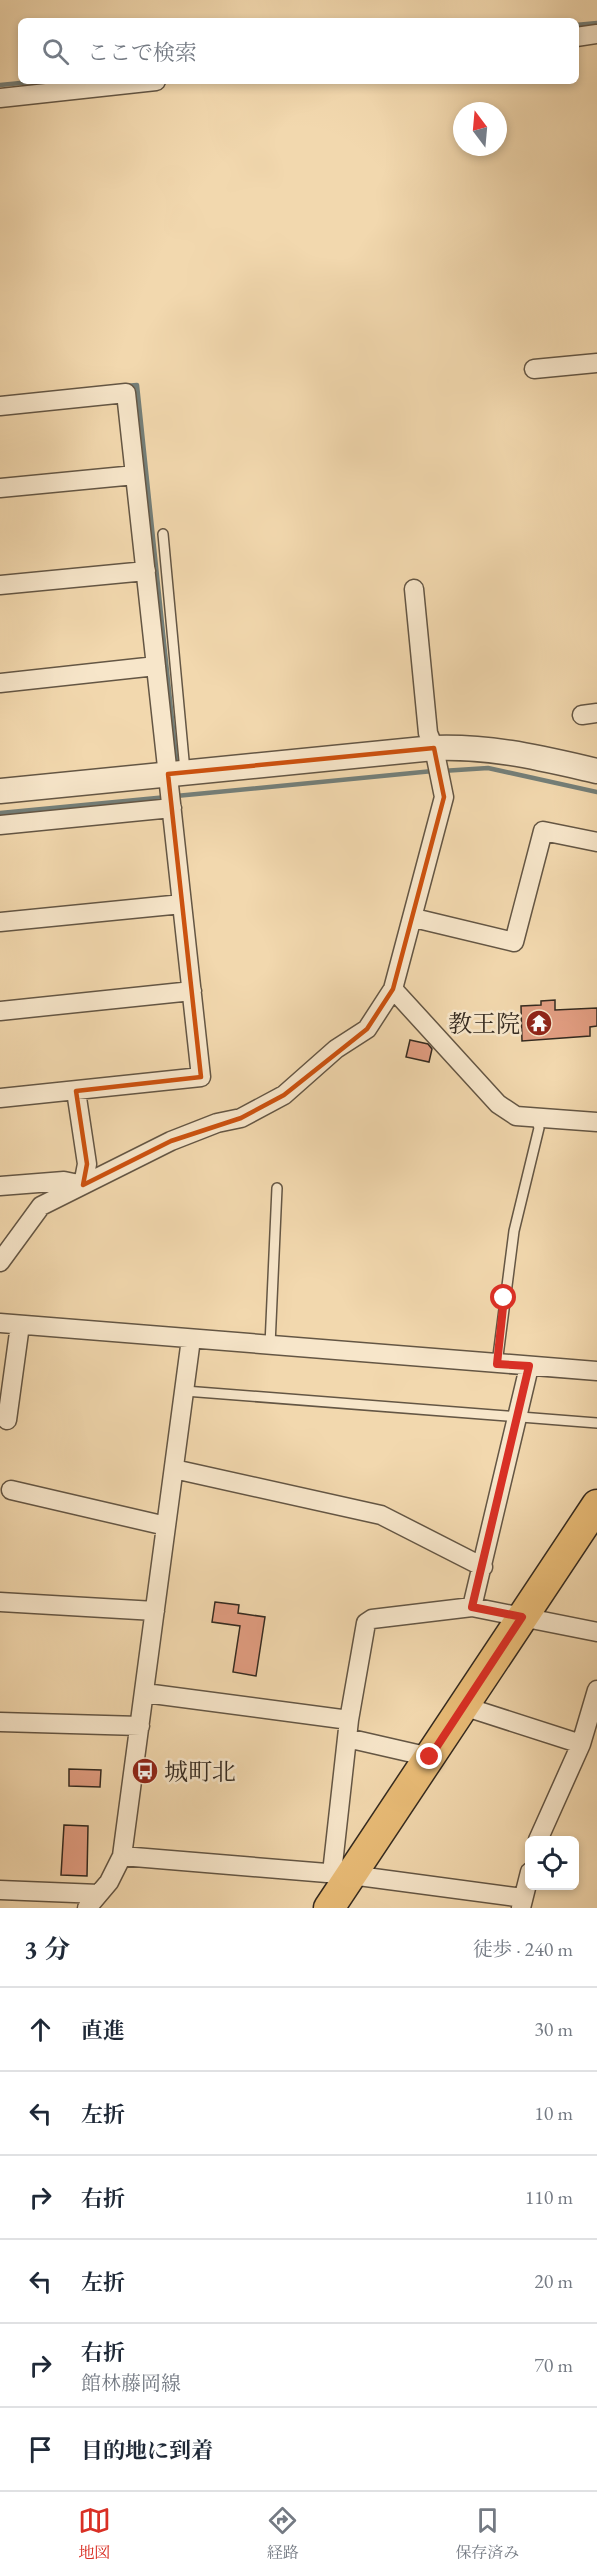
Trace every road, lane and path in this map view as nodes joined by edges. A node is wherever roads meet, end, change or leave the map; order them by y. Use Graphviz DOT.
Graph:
graph roads {
  1 [pos="597,34"];
  2 [pos="579,37"];
  3 [pos="128,84"];
  4 [pos="0,98"];
  5 [pos="597,363"];
  6 [pos="534,369"];
  7 [pos="0,406"];
  8 [pos="135,475"];
  9 [pos="0,489"];
  10 [pos="163,534"];
  11 [pos="146,571"];
  12 [pos="0,585"];
  13 [pos="414,589"];
  14 [pos="156,666"];
  15 [pos="0,682"];
  16 [pos="434,748"];
  17 [pos="597,771"];
  18 [pos="176,774"];
  19 [pos="0,791"];
  20 [pos="171,808"];
  21 [pos="0,825"];
  22 [pos="597,842"];
  23 [pos="182,904"];
  24 [pos="414,918"];
  25 [pos="0,922"];
  26 [pos="393,989"];
  27 [pos="192,991"];
  28 [pos="0,1011"];
  29 [pos="76,1091"];
  30 [pos="0,1098"];
  31 [pos="537,1118"];
  32 [pos="597,1122"];
  33 [pos="83,1185"];
  34 [pos="0,1186"];
  35 [pos="277,1188"];
  36 [pos="0,1262"];
  37 [pos="0,1323"];
  38 [pos="20,1325"];
  39 [pos="191,1339"];
  40 [pos="270,1345"];
  41 [pos="497,1364"];
  42 [pos="529,1366"];
  43 [pos="597,1371"];
  44 [pos="185,1391"];
  45 [pos="517,1418"];
  46 [pos="7,1420"];
  47 [pos="597,1423"];
  48 [pos="174,1469"];
  49 [pos="11,1490"];
  50 [pos="597,1504"];
  51 [pos="166,1526"];
  52 [pos="585,1539"];
  53 [pos="483,1567"];
  54 [pos="0,1602"];
  55 [pos="472,1607"];
  56 [pos="155,1611"];
  57 [pos="522,1617"];
  58 [pos="597,1632"];
  59 [pos="597,1690"];
  60 [pos="145,1694"];
  61 [pos="463,1706"];
  62 [pos="0,1722"];
  63 [pos="140,1726"];
  64 [pos="348,1729"];
  65 [pos="581,1744"];
  66 [pos="430,1757"];
  67 [pos="540,1836"];
  68 [pos="123,1856"];
  69 [pos="341,1874"];
  70 [pos="0,1890"];
  71 [pos="93,1901"];
  72 [pos="522,1903"];
  73 [pos="329,1908"];
  1 -- 2 [label="street"];
  3 -- 4 [label="street"];
  5 -- 6 [label="street"];
  7 -- 8 [label="street"];
  8 -- 9 [label="street"];
  8 -- 11 [label="street"];
  10 -- 18 [label="lane"];
  11 -- 12 [label="street"];
  11 -- 14 [label="street"];
  13 -- 16 [label="street"];
  14 -- 15 [label="street"];
  14 -- 18 [label="street"];
  16 -- 17 [label="street"];
  16 -- 18 [label="street"];
  16 -- 24 [label="street"];
  18 -- 19 [label="street"];
  18 -- 20 [label="street"];
  20 -- 21 [label="street"];
  20 -- 23 [label="street"];
  22 -- 24 [label="street"];
  23 -- 25 [label="street"];
  23 -- 27 [label="street"];
  24 -- 26 [label="street"];
  26 -- 31 [label="street"];
  26 -- 33 [label="street"];
  27 -- 28 [label="street"];
  27 -- 29 [label="street"];
  29 -- 30 [label="street"];
  29 -- 33 [label="street"];
  31 -- 32 [label="street"];
  31 -- 41 [label="lane"];
  33 -- 34 [label="street"];
  33 -- 36 [label="street"];
  35 -- 40 [label="lane"];
  37 -- 38 [label="street"];
  38 -- 39 [label="street"];
  38 -- 46 [label="street"];
  39 -- 40 [label="street"];
  39 -- 44 [label="street"];
  40 -- 41 [label="street"];
  41 -- 42 [label="street"];
  42 -- 43 [label="street"];
  42 -- 45 [label="street"];
  44 -- 45 [label="lane"];
  44 -- 48 [label="street"];
  45 -- 47 [label="lane"];
  45 -- 53 [label="street"];
  48 -- 51 [label="street"];
  48 -- 53 [label="street"];
  49 -- 51 [label="street"];
  50 -- 52 [label="main road"];
  51 -- 56 [label="street"];
  52 -- 57 [label="main road"];
  53 -- 55 [label="street"];
  54 -- 56 [label="street"];
  55 -- 57 [label="street"];
  55 -- 64 [label="street"];
  56 -- 60 [label="street"];
  57 -- 58 [label="street"];
  57 -- 61 [label="main road"];
  59 -- 65 [label="street"];
  60 -- 63 [label="street"];
  60 -- 64 [label="street"];
  61 -- 65 [label="street"];
  61 -- 66 [label="main road"];
  62 -- 63 [label="street"];
  63 -- 68 [label="street"];
  64 -- 66 [label="street"];
  64 -- 69 [label="street"];
  65 -- 67 [label="street"];
  66 -- 69 [label="main road"];
  68 -- 69 [label="street"];
  68 -- 71 [label="street"];
  69 -- 72 [label="street"];
  69 -- 73 [label="main road"];
  70 -- 71 [label="street"];
}
